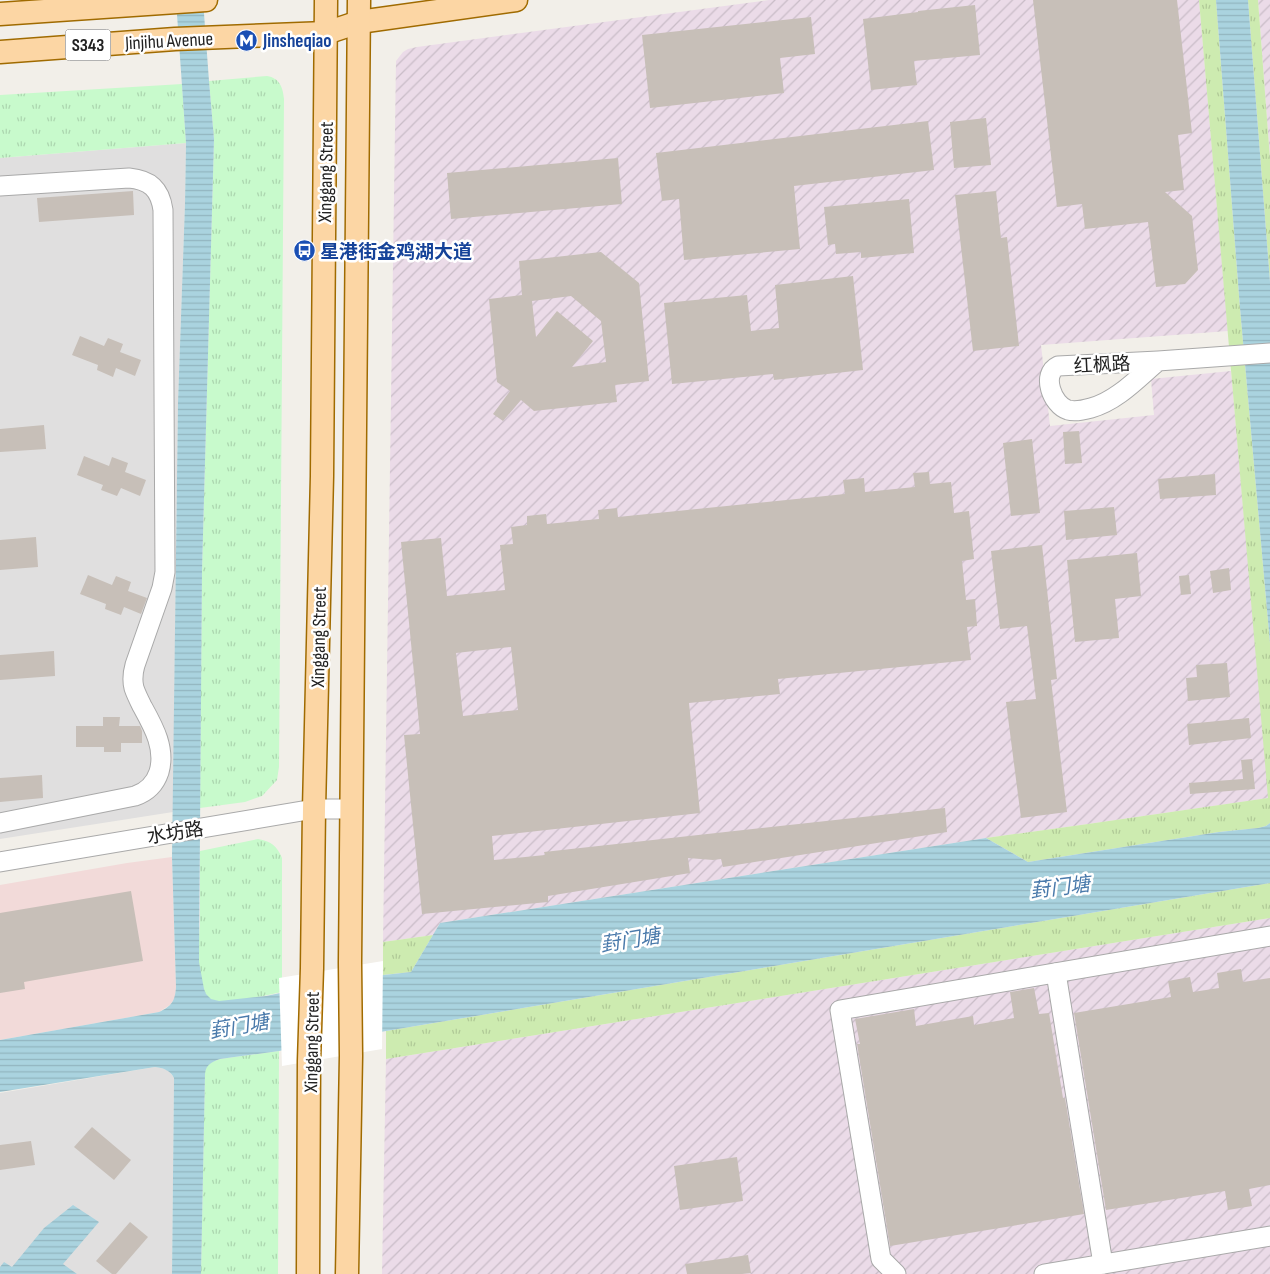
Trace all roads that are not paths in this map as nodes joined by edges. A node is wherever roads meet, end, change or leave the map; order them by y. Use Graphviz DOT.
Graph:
graph roads {
  1 [pos="206,0"];
  2 [pos="326,0"];
  3 [pos="359,0"];
  4 [pos="516,0"];
  5 [pos="0,14"];
  6 [pos="359,22"];
  7 [pos="326,33"];
  8 [pos="0,52"];
  9 [pos="0,186"];
  10 [pos="1270,353"];
  11 [pos="1158,361"];
  12 [pos="314,809"];
  13 [pos="351,809"];
  14 [pos="0,823"];
  15 [pos="0,862"];
  16 [pos="1270,936"];
  17 [pos="1056,973"];
  18 [pos="1270,1236"];
  19 [pos="1103,1264"];
  20 [pos="308,1274"];
  21 [pos="347,1274"];
  22 [pos="896,1274"];
  23 [pos="1044,1274"];
  1 -- 5 [label="main road, Jinjihu Avenue / S343"];
  2 -- 7 [label="main road, Xinggang Street"];
  3 -- 6 [label="main road, Xinggang Street"];
  4 -- 6 [label="main road, Jinjihu Avenue / S343"];
  6 -- 7 [label="main road, Jinjihu Avenue / S343"];
  6 -- 13 [label="main road, Xinggang Street"];
  7 -- 8 [label="main road, Jinjihu Avenue / S343"];
  7 -- 12 [label="main road, Xinggang Street"];
  9 -- 14 [label="street"];
  10 -- 11 [label="street, 红枫路"];
  11 -- 11 [label="street, 红枫路"];
  12 -- 13 [label="street, 水坊路"];
  12 -- 15 [label="street, 水坊路"];
  12 -- 20 [label="main road, Xinggang Street"];
  13 -- 21 [label="main road, Xinggang Street"];
  16 -- 17 [label="street"];
  17 -- 19 [label="street"];
  17 -- 22 [label="street"];
  18 -- 19 [label="street"];
  19 -- 23 [label="street"];
}
